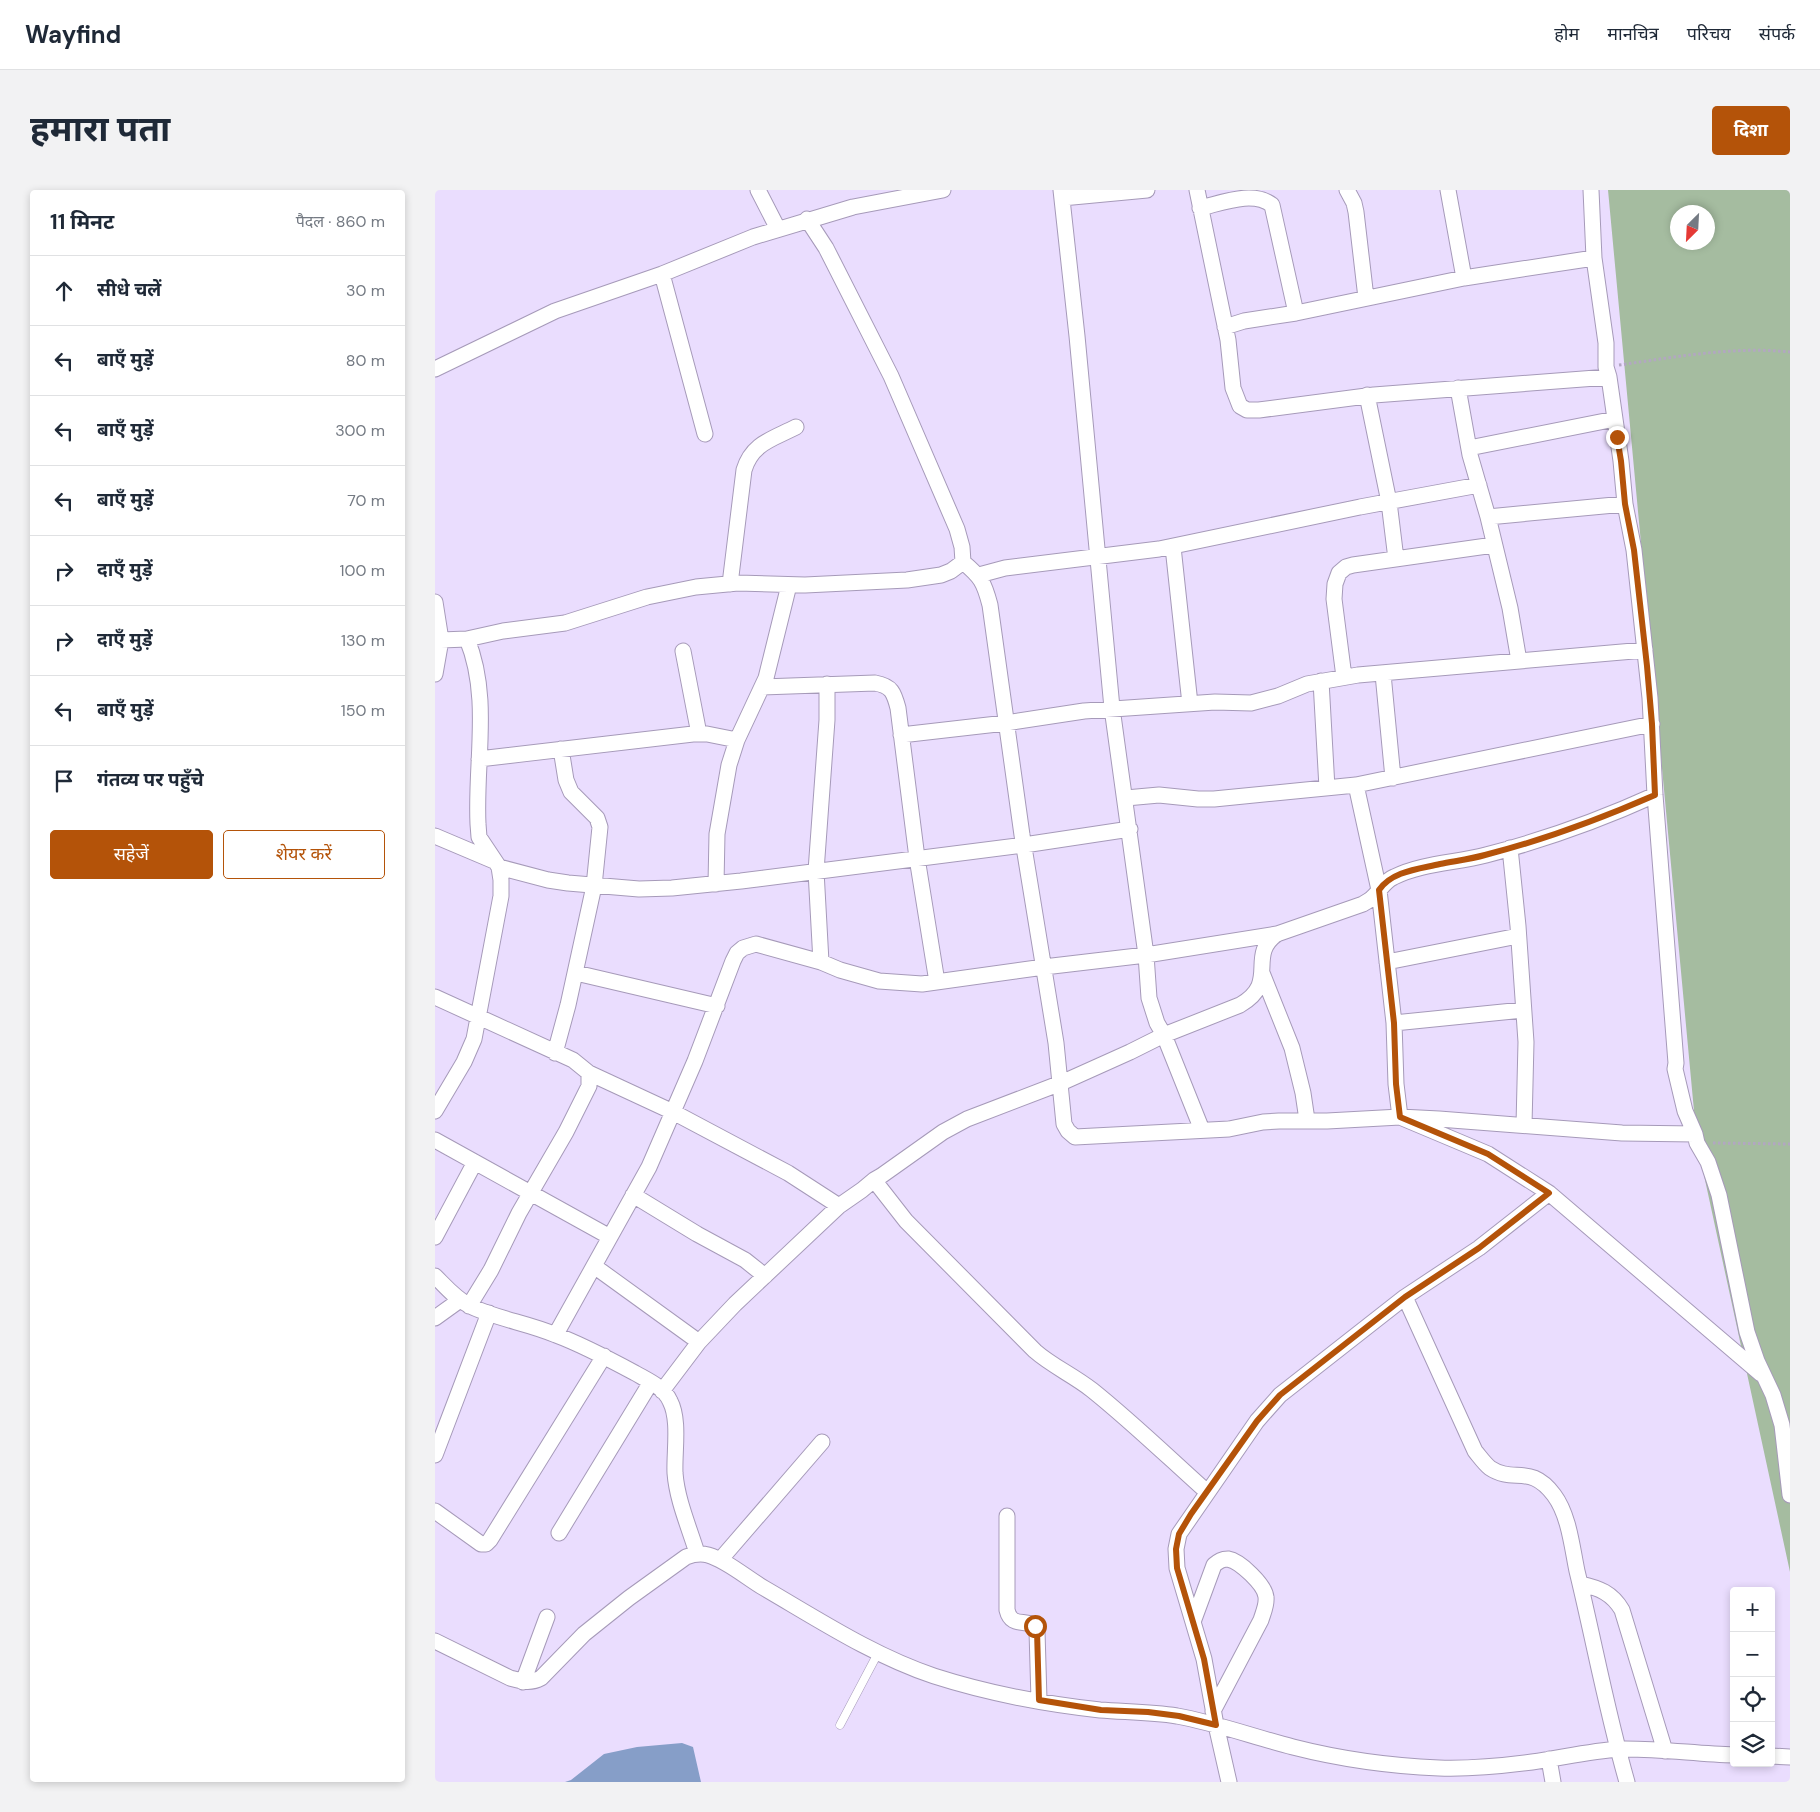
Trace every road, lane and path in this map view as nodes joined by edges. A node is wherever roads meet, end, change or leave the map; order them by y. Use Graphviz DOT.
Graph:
graph roads {
  1 [pos="759,190"];
  2 [pos="943,190"];
  3 [pos="1147,190"];
  4 [pos="1197,190"];
  5 [pos="1347,190"];
  6 [pos="1448,190"];
  7 [pos="1591,190"];
  8 [pos="1062,194"];
  9 [pos="1201,208"];
  10 [pos="807,219"];
  11 [pos="778,229"];
  12 [pos="1594,258"];
  13 [pos="662,274"];
  14 [pos="1465,278"];
  15 [pos="1366,298"];
  16 [pos="1296,312"];
  17 [pos="1225,327"];
  18 [pos="1790,352"];
  19 [pos="435,369"];
  20 [pos="1608,372"];
  21 [pos="1458,388"];
  22 [pos="1367,396"];
  23 [pos="1615,419"];
  24 [pos="796,427"];
  25 [pos="705,434"];
  26 [pos="1469,448"];
  27 [pos="1479,486"];
  28 [pos="1389,502"];
  29 [pos="1625,504"];
  30 [pos="1489,517"];
  31 [pos="1494,545"];
  32 [pos="1173,546"];
  33 [pos="1098,557"];
  34 [pos="1396,559"];
  35 [pos="963,562"];
  36 [pos="979,576"];
  37 [pos="730,584"];
  38 [pos="789,585"];
  39 [pos="435,602"];
  40 [pos="467,639"];
  41 [pos="441,640"];
  42 [pos="683,650"];
  43 [pos="1645,650"];
  44 [pos="1519,661"];
  45 [pos="435,674"];
  46 [pos="1383,674"];
  47 [pos="1344,677"];
  48 [pos="1321,681"];
  49 [pos="827,684"];
  50 [pos="763,687"];
  51 [pos="1190,704"];
  52 [pos="1112,708"];
  53 [pos="1006,723"];
  54 [pos="1652,724"];
  55 [pos="699,734"];
  56 [pos="901,735"];
  57 [pos="737,740"];
  58 [pos="561,749"];
  59 [pos="479,759"];
  60 [pos="1393,778"];
  61 [pos="1356,784"];
  62 [pos="1327,788"];
  63 [pos="1655,795"];
  64 [pos="1126,798"];
  65 [pos="1130,829"];
  66 [pos="435,836"];
  67 [pos="1024,845"];
  68 [pos="1510,848"];
  69 [pos="917,858"];
  70 [pos="496,864"];
  71 [pos="816,871"];
  72 [pos="715,884"];
  73 [pos="594,886"];
  74 [pos="1379,890"];
  75 [pos="1277,934"];
  76 [pos="1518,936"];
  77 [pos="1146,955"];
  78 [pos="821,962"];
  79 [pos="1387,962"];
  80 [pos="1044,967"];
  81 [pos="576,973"];
  82 [pos="1262,973"];
  83 [pos="937,982"];
  84 [pos="435,997"];
  85 [pos="717,1006"];
  86 [pos="1523,1010"];
  87 [pos="478,1017"];
  88 [pos="1394,1023"];
  89 [pos="1164,1035"];
  90 [pos="555,1053"];
  91 [pos="589,1073"];
  92 [pos="1061,1083"];
  93 [pos="435,1111"];
  94 [pos="673,1112"];
  95 [pos="1400,1117"];
  96 [pos="1307,1120"];
  97 [pos="1524,1125"];
  98 [pos="1202,1130"];
  99 [pos="1696,1138"];
  100 [pos="435,1140"];
  101 [pos="1790,1144"];
  102 [pos="475,1162"];
  103 [pos="874,1180"];
  104 [pos="531,1193"];
  105 [pos="1549,1193"];
  106 [pos="633,1195"];
  107 [pos="839,1206"];
  108 [pos="435,1237"];
  109 [pos="610,1237"];
  110 [pos="594,1266"];
  111 [pos="435,1276"];
  112 [pos="765,1276"];
  113 [pos="1405,1297"];
  114 [pos="465,1303"];
  115 [pos="489,1314"];
  116 [pos="435,1318"];
  117 [pos="555,1334"];
  118 [pos="699,1342"];
  119 [pos="604,1356"];
  120 [pos="1766,1378"];
  121 [pos="657,1386"];
  122 [pos="821,1442"];
  123 [pos="435,1455"];
  124 [pos="1207,1492"];
  125 [pos="1790,1495"];
  126 [pos="435,1511"];
  127 [pos="1007,1516"];
  128 [pos="559,1533"];
  129 [pos="697,1553"];
  130 [pos="720,1560"];
  131 [pos="1581,1584"];
  132 [pos="547,1617"];
  133 [pos="1193,1622"];
  134 [pos="435,1641"];
  135 [pos="878,1653"];
  136 [pos="523,1682"];
  137 [pos="1039,1700"];
  138 [pos="1215,1718"];
  139 [pos="840,1724"];
  140 [pos="1618,1749"];
  141 [pos="1665,1751"];
  142 [pos="1730,1755"];
  143 [pos="1775,1756"];
  144 [pos="1790,1757"];
  145 [pos="1549,1759"];
  146 [pos="1229,1782"];
  147 [pos="1553,1782"];
  148 [pos="1627,1782"];
  1 -- 11 [label="street"];
  2 -- 10 [label="street"];
  3 -- 8 [label="street"];
  4 -- 9 [label="street"];
  5 -- 15 [label="street"];
  6 -- 14 [label="street"];
  7 -- 12 [label="street"];
  8 -- 33 [label="street"];
  9 -- 16 [label="street"];
  9 -- 17 [label="street"];
  10 -- 11 [label="street"];
  10 -- 35 [label="street"];
  11 -- 13 [label="street"];
  12 -- 14 [label="street"];
  12 -- 20 [label="street"];
  13 -- 19 [label="street"];
  13 -- 25 [label="street"];
  14 -- 15 [label="street"];
  15 -- 16 [label="street"];
  16 -- 17 [label="street"];
  17 -- 22 [label="street"];
  18 -- 20 [label="path"];
  20 -- 21 [label="street"];
  20 -- 23 [label="street"];
  21 -- 22 [label="street"];
  21 -- 26 [label="street"];
  22 -- 28 [label="street"];
  23 -- 26 [label="street"];
  23 -- 29 [label="street"];
  24 -- 37 [label="street"];
  26 -- 27 [label="street"];
  27 -- 28 [label="street"];
  27 -- 30 [label="street"];
  28 -- 32 [label="street"];
  28 -- 34 [label="street"];
  29 -- 30 [label="street"];
  29 -- 43 [label="street"];
  30 -- 31 [label="street"];
  31 -- 34 [label="street"];
  31 -- 44 [label="street"];
  32 -- 33 [label="street"];
  32 -- 51 [label="street"];
  33 -- 36 [label="street"];
  33 -- 52 [label="street"];
  34 -- 47 [label="street"];
  35 -- 36 [label="street"];
  35 -- 38 [label="street"];
  36 -- 53 [label="street"];
  37 -- 38 [label="street"];
  37 -- 40 [label="street"];
  38 -- 50 [label="street"];
  39 -- 41 [label="street"];
  40 -- 41 [label="street"];
  40 -- 59 [label="street"];
  41 -- 45 [label="street"];
  42 -- 55 [label="street"];
  43 -- 44 [label="street"];
  43 -- 54 [label="street"];
  44 -- 46 [label="street"];
  46 -- 47 [label="street"];
  46 -- 60 [label="street"];
  47 -- 48 [label="street"];
  48 -- 51 [label="street"];
  48 -- 62 [label="street"];
  49 -- 50 [label="street"];
  49 -- 56 [label="street"];
  49 -- 71 [label="street"];
  50 -- 57 [label="street"];
  51 -- 52 [label="street"];
  52 -- 53 [label="street"];
  52 -- 64 [label="street"];
  53 -- 56 [label="street"];
  53 -- 67 [label="street"];
  54 -- 60 [label="street"];
  54 -- 63 [label="street"];
  55 -- 57 [label="street"];
  55 -- 58 [label="street"];
  56 -- 69 [label="street"];
  57 -- 72 [label="street"];
  58 -- 59 [label="street"];
  58 -- 73 [label="street"];
  59 -- 70 [label="street"];
  60 -- 61 [label="street"];
  61 -- 62 [label="street"];
  61 -- 74 [label="street"];
  62 -- 64 [label="street"];
  63 -- 68 [label="street"];
  63 -- 99 [label="street"];
  64 -- 65 [label="street"];
  65 -- 67 [label="street"];
  65 -- 77 [label="street"];
  66 -- 70 [label="street"];
  67 -- 69 [label="street"];
  67 -- 80 [label="street"];
  68 -- 74 [label="street"];
  68 -- 76 [label="street"];
  69 -- 71 [label="street"];
  69 -- 83 [label="street"];
  70 -- 73 [label="street"];
  70 -- 87 [label="street"];
  71 -- 72 [label="street"];
  71 -- 78 [label="street"];
  72 -- 73 [label="street"];
  73 -- 81 [label="street"];
  74 -- 75 [label="street"];
  74 -- 79 [label="street"];
  75 -- 77 [label="street"];
  75 -- 82 [label="street"];
  76 -- 79 [label="street"];
  76 -- 86 [label="street"];
  77 -- 80 [label="street"];
  77 -- 89 [label="street"];
  78 -- 83 [label="street"];
  78 -- 85 [label="street"];
  79 -- 88 [label="street"];
  80 -- 83 [label="street"];
  80 -- 92 [label="street"];
  81 -- 85 [label="street"];
  81 -- 90 [label="street"];
  82 -- 89 [label="street"];
  82 -- 96 [label="street"];
  84 -- 87 [label="street"];
  85 -- 94 [label="street"];
  86 -- 88 [label="street"];
  86 -- 97 [label="street"];
  87 -- 90 [label="street"];
  87 -- 93 [label="street"];
  88 -- 95 [label="street"];
  89 -- 92 [label="street"];
  89 -- 98 [label="street"];
  90 -- 91 [label="street"];
  91 -- 94 [label="street"];
  91 -- 104 [label="street"];
  92 -- 98 [label="street"];
  92 -- 103 [label="street"];
  94 -- 106 [label="street"];
  94 -- 107 [label="street"];
  95 -- 96 [label="street"];
  95 -- 97 [label="street"];
  95 -- 105 [label="street"];
  96 -- 98 [label="street"];
  97 -- 99 [label="street"];
  99 -- 101 [label="path"];
  99 -- 120 [label="street"];
  100 -- 102 [label="street"];
  102 -- 104 [label="street"];
  102 -- 108 [label="street"];
  103 -- 107 [label="street"];
  103 -- 124 [label="street"];
  104 -- 109 [label="street"];
  104 -- 114 [label="street"];
  105 -- 113 [label="street"];
  105 -- 120 [label="street"];
  106 -- 109 [label="street"];
  106 -- 112 [label="street"];
  107 -- 112 [label="street"];
  109 -- 110 [label="street"];
  110 -- 117 [label="street"];
  110 -- 118 [label="street"];
  111 -- 114 [label="street"];
  112 -- 118 [label="street"];
  113 -- 124 [label="street"];
  113 -- 131 [label="street"];
  114 -- 115 [label="street"];
  114 -- 116 [label="street"];
  115 -- 117 [label="street"];
  115 -- 123 [label="street"];
  117 -- 119 [label="street"];
  118 -- 121 [label="street"];
  119 -- 121 [label="street"];
  119 -- 126 [label="street"];
  120 -- 125 [label="street"];
  121 -- 128 [label="street"];
  121 -- 129 [label="street"];
  122 -- 130 [label="street"];
  124 -- 133 [label="street"];
  127 -- 137 [label="street"];
  129 -- 130 [label="street"];
  129 -- 136 [label="street"];
  130 -- 135 [label="street"];
  131 -- 140 [label="street"];
  131 -- 141 [label="street"];
  132 -- 136 [label="street"];
  133 -- 138 [label="street"];
  133 -- 138 [label="street"];
  134 -- 136 [label="street"];
  135 -- 137 [label="street"];
  135 -- 139 [label="lane"];
  137 -- 138 [label="street"];
  138 -- 145 [label="street"];
  138 -- 146 [label="street"];
  140 -- 141 [label="street"];
  140 -- 145 [label="street"];
  140 -- 148 [label="street"];
  141 -- 142 [label="street"];
  143 -- 144 [label="street"];
  145 -- 147 [label="street"];
}
